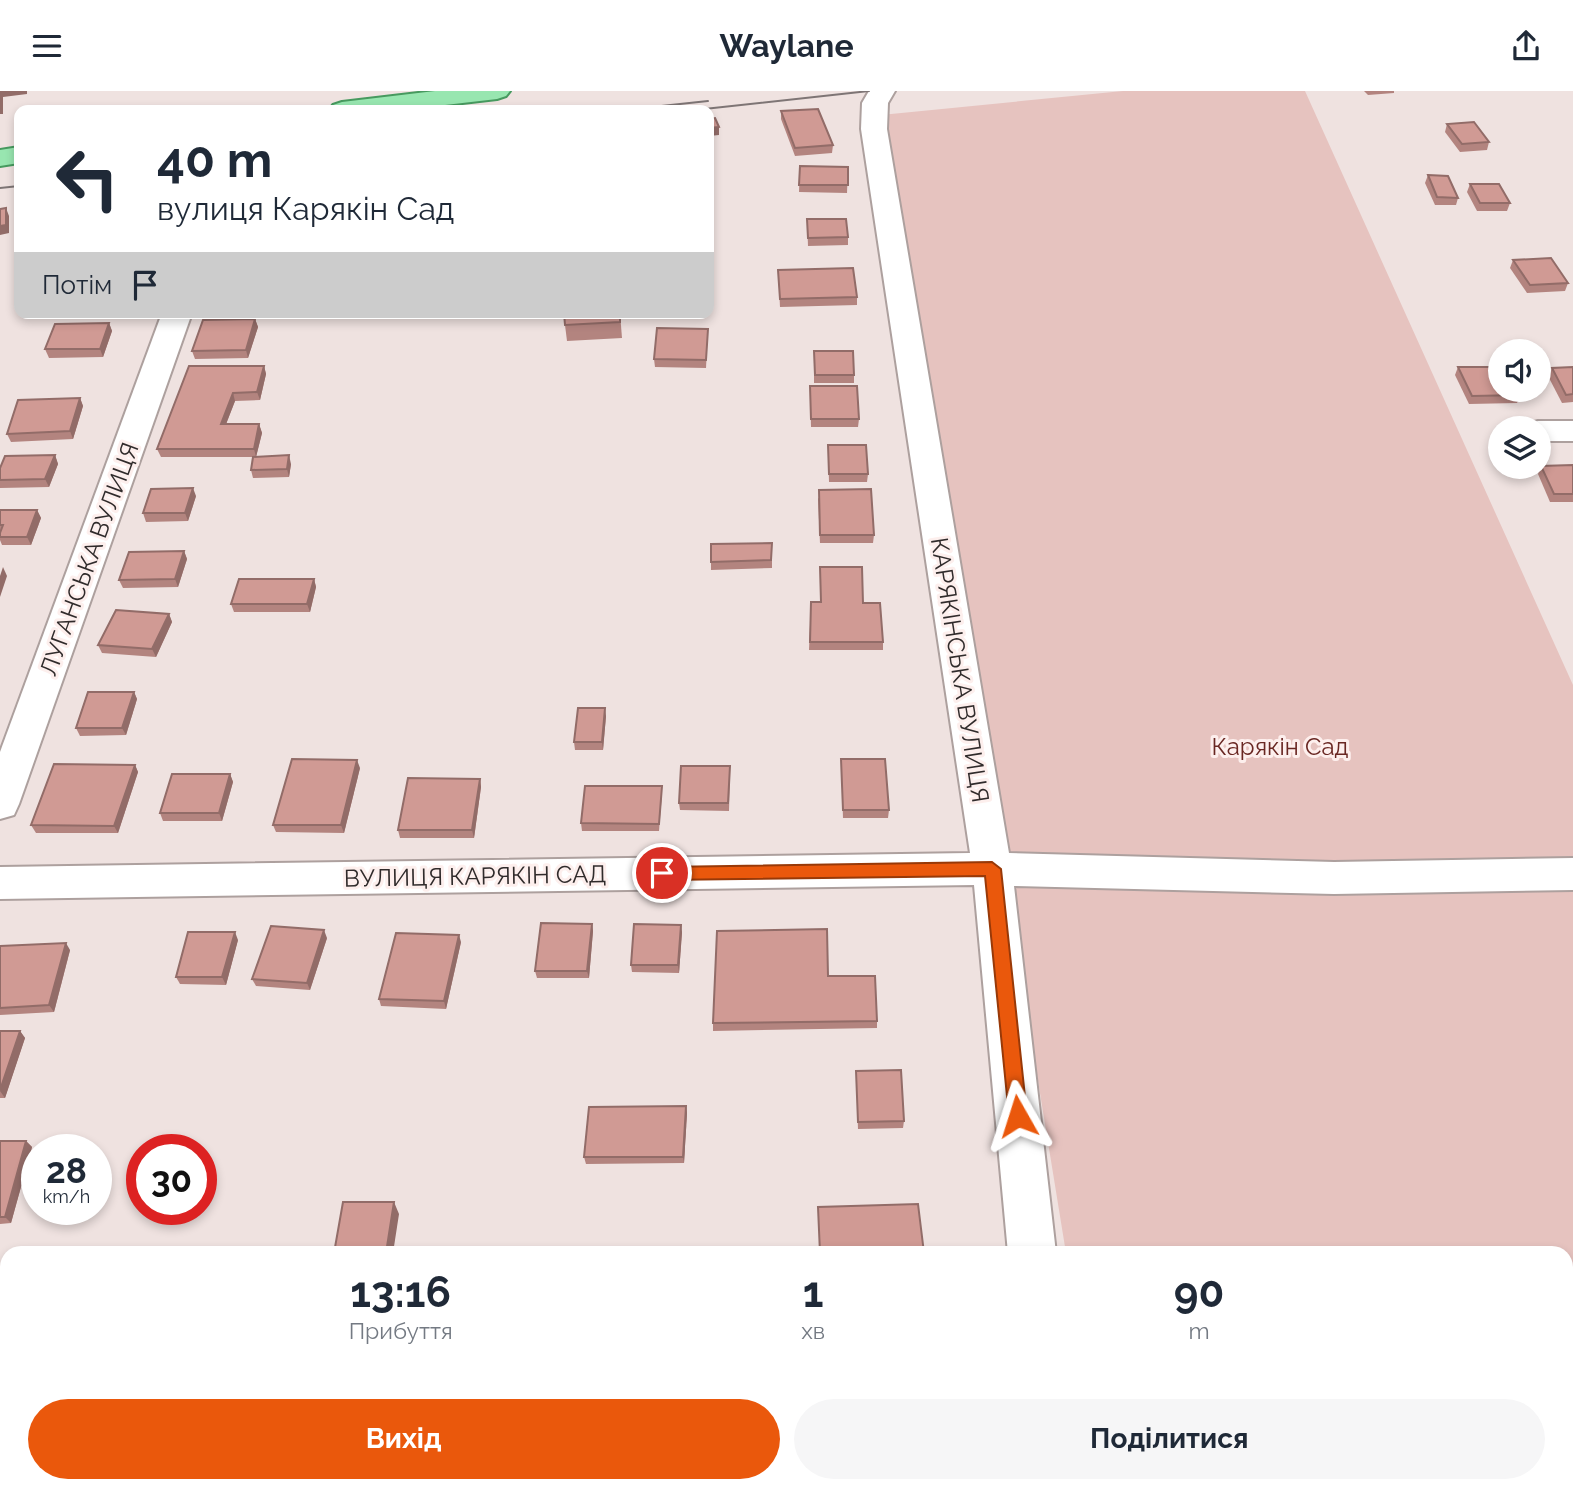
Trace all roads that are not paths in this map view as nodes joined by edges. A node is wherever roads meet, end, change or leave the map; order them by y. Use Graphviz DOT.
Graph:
graph roads {
  1 [pos="497,91"];
  2 [pos="882,91"];
  3 [pos="383,105"];
  4 [pos="175,319"];
  5 [pos="1551,431"];
  6 [pos="1573,431"];
  7 [pos="0,804"];
  8 [pos="992,869"];
  9 [pos="1573,874"];
  10 [pos="0,883"];
  11 [pos="1031,1246"];
  1 -- 3 [label="main road"];
  2 -- 8 [label="street, КАРЯКІНСЬКА ВУЛИЦЯ"];
  4 -- 7 [label="street, ЛУГАНСЬКА ВУЛИЦЯ"];
  5 -- 6 [label="street"];
  8 -- 9 [label="street, ВУЛИЦЯ КАРЯКІН САД"];
  8 -- 10 [label="street, ВУЛИЦЯ КАРЯКІН САД"];
  8 -- 11 [label="street, КАРЯКІНСЬКА ВУЛИЦЯ"];
}
